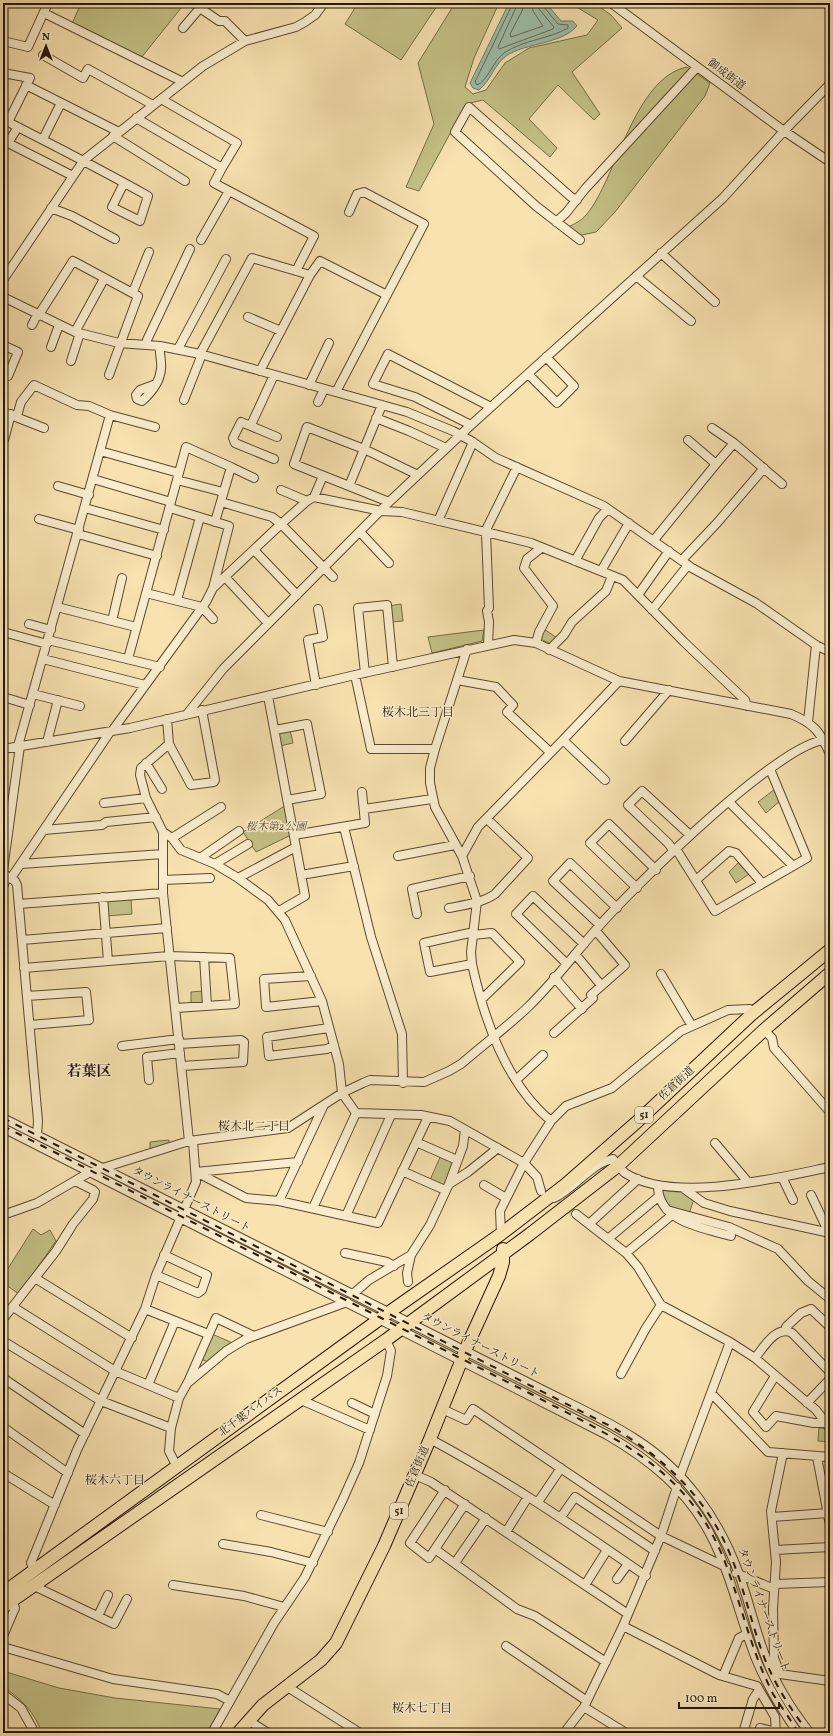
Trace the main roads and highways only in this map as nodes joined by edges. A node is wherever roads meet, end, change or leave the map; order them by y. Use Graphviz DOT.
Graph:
graph roads {
  1 [pos="830,950"];
  2 [pos="830,973"];
  3 [pos="501,1234"];
  4 [pos="504,1253"];
  5 [pos="6,1600"];
  6 [pos="238,1733"];
  1 -- 3 [label="highway, 佐倉街道 / 51"];
  2 -- 4 [label="highway, 佐倉街道 / 51"];
  3 -- 4 [label="highway, 佐倉街道 / 51"];
  3 -- 5 [label="highway, 北千葉バイパス / 51"];
  4 -- 5 [label="highway, 北千葉バイパス / 51"];
  4 -- 6 [label="highway, 佐倉街道 / 51"];
}
